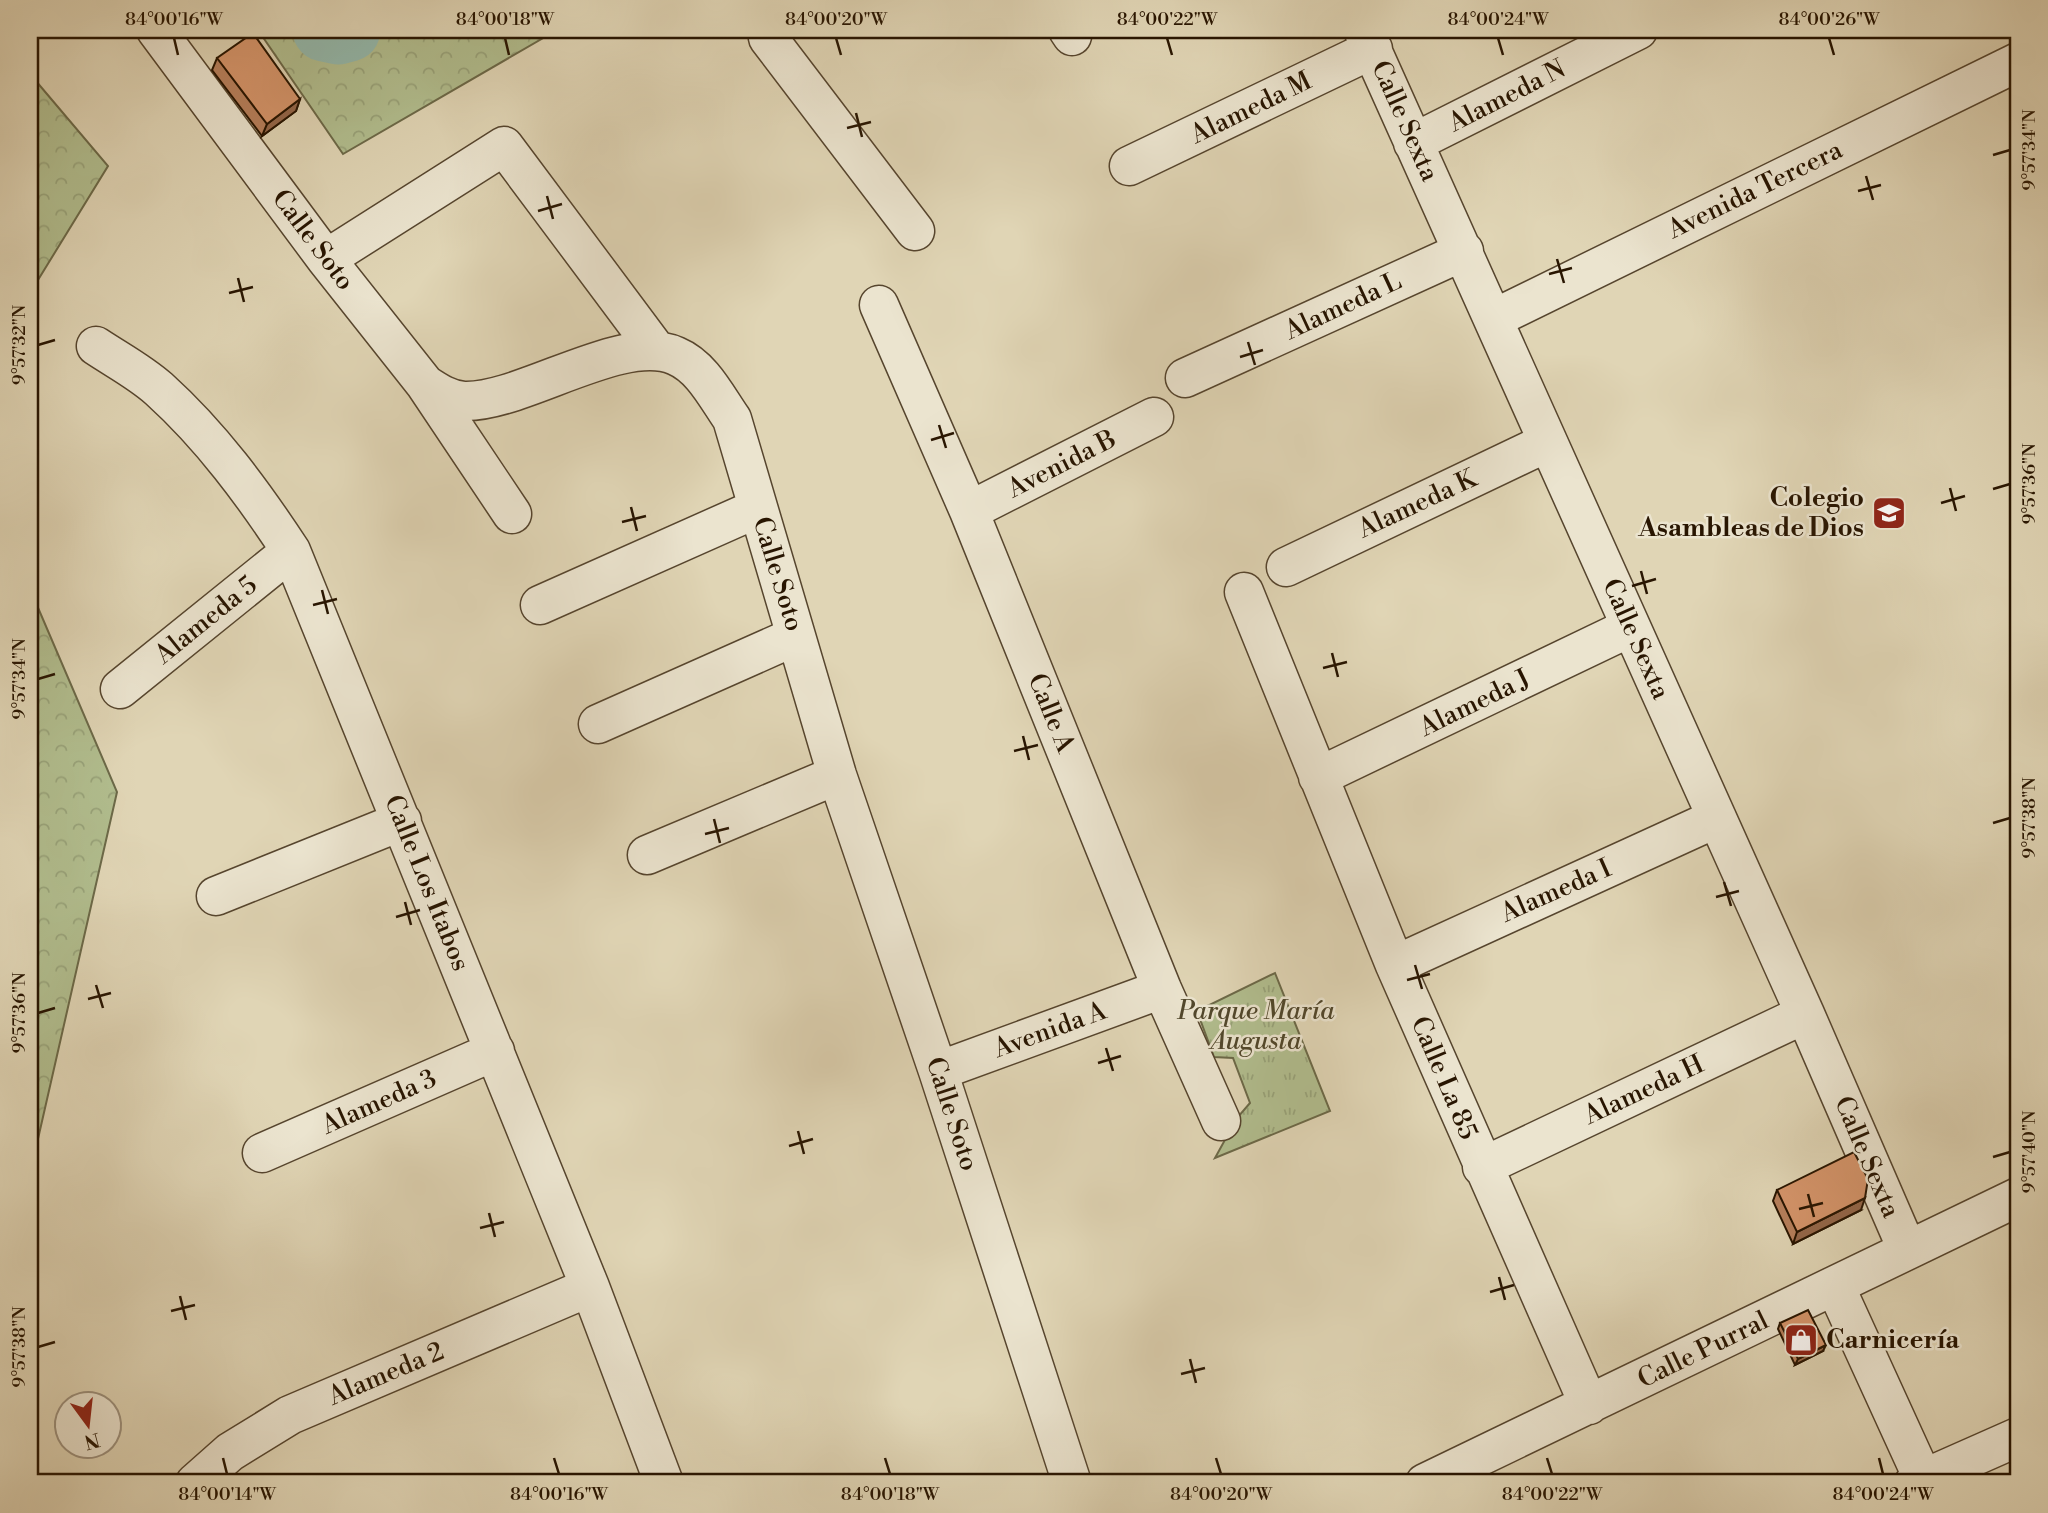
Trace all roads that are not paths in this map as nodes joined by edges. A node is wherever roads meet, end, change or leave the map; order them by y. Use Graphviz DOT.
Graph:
graph roads {
  1 [pos="156,30"];
  2 [pos="1638,30"];
  3 [pos="767,34"];
  4 [pos="1368,39"];
  5 [pos="2018,62"];
  6 [pos="1413,143"];
  7 [pos="1129,166"];
  8 [pos="915,231"];
  9 [pos="1464,251"];
  10 [pos="326,259"];
  11 [pos="879,305"];
  12 [pos="1493,319"];
  13 [pos="96,346"];
  14 [pos="657,351"];
  15 [pos="1185,378"];
  16 [pos="425,384"];
  17 [pos="1154,417"];
  18 [pos="1548,442"];
  19 [pos="758,509"];
  20 [pos="969,511"];
  21 [pos="512,514"];
  22 [pos="291,551"];
  23 [pos="1286,566"];
  24 [pos="1244,592"];
  25 [pos="540,605"];
  26 [pos="1631,627"];
  27 [pos="796,636"];
  28 [pos="120,689"];
  29 [pos="598,724"];
  30 [pos="837,775"];
  31 [pos="1318,777"];
  32 [pos="1717,818"];
  33 [pos="402,821"];
  34 [pos="647,855"];
  35 [pos="216,896"];
  36 [pos="1395,965"];
  37 [pos="1162,989"];
  38 [pos="1805,1014"];
  39 [pos="495,1051"];
  40 [pos="938,1071"];
  41 [pos="1220,1121"];
  42 [pos="262,1153"];
  43 [pos="1482,1167"];
  44 [pos="2018,1197"];
  45 [pos="1907,1249"];
  46 [pos="1835,1286"];
  47 [pos="590,1287"];
  48 [pos="1589,1405"];
  49 [pos="2018,1437"];
  50 [pos="1920,1482"];
  51 [pos="195,1483"];
  52 [pos="664,1483"];
  53 [pos="1072,1483"];
  54 [pos="1425,1483"];
  1 -- 10 [label="street, Calle Soto"];
  2 -- 6 [label="street, Alameda N"];
  3 -- 8 [label="street"];
  4 -- 6 [label="street, Calle Sexta"];
  4 -- 7 [label="street, Alameda M"];
  5 -- 12 [label="street, Avenida Tercera"];
  6 -- 9 [label="street, Calle Sexta"];
  9 -- 12 [label="street, Calle Sexta"];
  9 -- 15 [label="street, Alameda L"];
  10 -- 14 [label="street"];
  10 -- 16 [label="street, Calle Soto"];
  11 -- 20 [label="street, Calle A"];
  12 -- 18 [label="street, Calle Sexta"];
  13 -- 22 [label="street, Calle Los Itabos"];
  14 -- 16 [label="street, Calle Soto"];
  14 -- 19 [label="street, Calle Soto"];
  16 -- 21 [label="street"];
  17 -- 20 [label="street, Avenida B"];
  18 -- 23 [label="street, Alameda K"];
  18 -- 26 [label="street, Calle Sexta"];
  19 -- 25 [label="street"];
  19 -- 27 [label="street, Calle Soto"];
  20 -- 37 [label="street, Calle A"];
  22 -- 28 [label="street, Alameda 5"];
  22 -- 33 [label="street, Calle Los Itabos"];
  24 -- 31 [label="street, Calle La 85"];
  26 -- 31 [label="street, Alameda J"];
  26 -- 32 [label="street, Calle Sexta"];
  27 -- 29 [label="street"];
  27 -- 30 [label="street, Calle Soto"];
  30 -- 34 [label="street"];
  30 -- 40 [label="street, Calle Soto"];
  31 -- 36 [label="street, Calle La 85"];
  32 -- 36 [label="street, Alameda I"];
  32 -- 38 [label="street, Calle Sexta"];
  33 -- 35 [label="street"];
  33 -- 39 [label="street, Calle Los Itabos"];
  36 -- 43 [label="street, Calle La 85"];
  37 -- 40 [label="street, Avenida A"];
  37 -- 41 [label="street, Calle A"];
  38 -- 43 [label="street, Alameda H"];
  38 -- 45 [label="street, Calle Sexta"];
  39 -- 42 [label="street, Alameda 3"];
  39 -- 47 [label="street, Calle Los Itabos"];
  40 -- 53 [label="street, Calle Soto"];
  43 -- 48 [label="street, Calle La 85"];
  44 -- 45 [label="street, Calle Purral"];
  45 -- 46 [label="street, Calle Purral"];
  46 -- 48 [label="street, Calle Purral"];
  46 -- 50 [label="street"];
  47 -- 51 [label="street, Alameda 2"];
  47 -- 52 [label="street, Calle Los Itabos"];
  48 -- 54 [label="street, Calle Purral"];
  49 -- 50 [label="street"];
}
